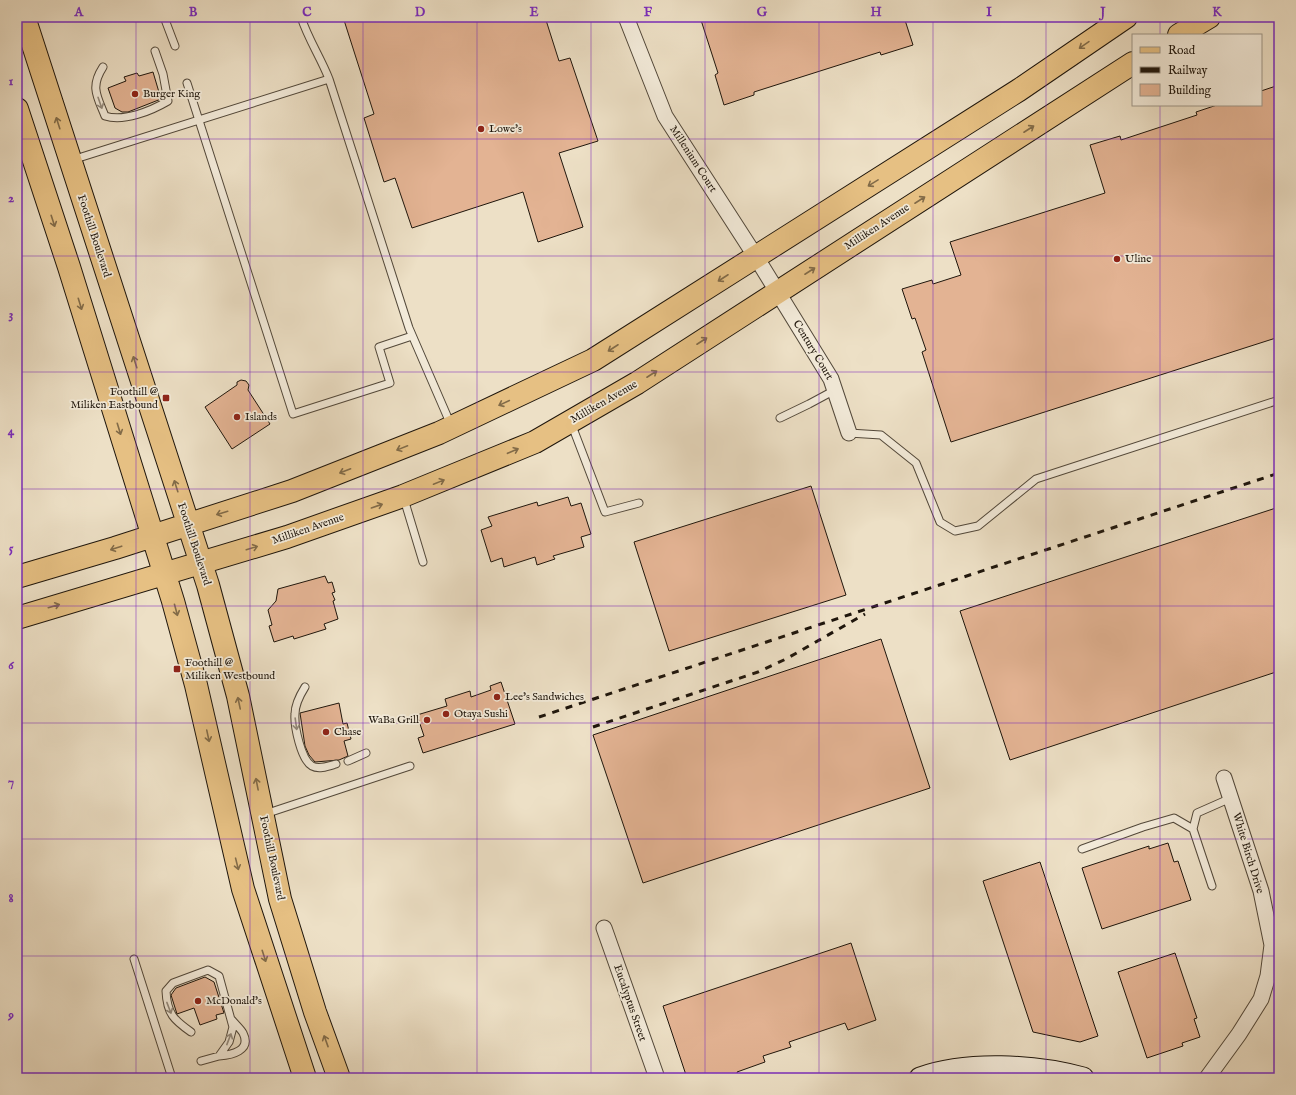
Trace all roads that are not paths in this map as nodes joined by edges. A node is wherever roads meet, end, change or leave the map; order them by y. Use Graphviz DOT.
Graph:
graph roads {
  1 [pos="24,17"];
  2 [pos="164,17"];
  3 [pos="301,17"];
  4 [pos="626,17"];
  5 [pos="1126,17"];
  6 [pos="1209,17"];
  7 [pos="1182,34"];
  8 [pos="175,46"];
  9 [pos="155,52"];
  10 [pos="1132,64"];
  11 [pos="103,67"];
  12 [pos="329,79"];
  13 [pos="187,83"];
  14 [pos="17,109"];
  15 [pos="199,120"];
  16 [pos="70,160"];
  17 [pos="756,257"];
  18 [pos="778,292"];
  19 [pos="412,336"];
  20 [pos="835,390"];
  21 [pos="1279,400"];
  22 [pos="780,418"];
  23 [pos="571,421"];
  24 [pos="452,427"];
  25 [pos="849,434"];
  26 [pos="403,496"];
  27 [pos="639,503"];
  28 [pos="188,523"];
  29 [pos="152,535"];
  30 [pos="423,562"];
  31 [pos="201,564"];
  32 [pos="165,572"];
  33 [pos="17,577"];
  34 [pos="17,618"];
  35 [pos="305,687"];
  36 [pos="366,753"];
  37 [pos="348,761"];
  38 [pos="336,764"];
  39 [pos="410,766"];
  40 [pos="1224,778"];
  41 [pos="1231,798"];
  42 [pos="262,814"];
  43 [pos="1193,829"];
  44 [pos="1082,850"];
  45 [pos="1212,886"];
  46 [pos="604,928"];
  47 [pos="134,959"];
  48 [pos="232,1020"];
  49 [pos="191,1032"];
  50 [pos="219,1056"];
  51 [pos="201,1061"];
  52 [pos="172,1078"];
  53 [pos="305,1078"];
  54 [pos="339,1078"];
  55 [pos="657,1078"];
  56 [pos="920,1078"];
  57 [pos="1083,1078"];
  58 [pos="1207,1078"];
  16 -- 1 [label="main road, Foothill Boulevard, one-way"];
  2 -- 8 [label="lane"];
  3 -- 12 [label="lane"];
  4 -- 17 [label="street, Millenium Court"];
  5 -- 17 [label="main road, one-way"];
  6 -- 7 [label="main road"];
  11 -- 9 [label="lane, one-way"];
  18 -- 10 [label="main road, Milliken Avenue, one-way"];
  12 -- 15 [label="lane"];
  12 -- 19 [label="lane"];
  13 -- 15 [label="lane"];
  14 -- 29 [label="main road, one-way"];
  15 -- 16 [label="lane"];
  15 -- 19 [label="lane"];
  28 -- 16 [label="main road, Foothill Boulevard, one-way"];
  17 -- 18 [label="street, Millenium Court"];
  17 -- 24 [label="main road, one-way"];
  18 -- 20 [label="street, Century Court"];
  23 -- 18 [label="main road, Milliken Avenue, one-way"];
  19 -- 24 [label="lane"];
  20 -- 22 [label="lane"];
  20 -- 25 [label="street, Century Court"];
  21 -- 25 [label="lane"];
  26 -- 23 [label="main road, Milliken Avenue, one-way"];
  23 -- 27 [label="lane"];
  24 -- 28 [label="main road, one-way"];
  26 -- 30 [label="lane"];
  31 -- 26 [label="main road, Milliken Avenue, one-way"];
  28 -- 29 [label="main road"];
  28 -- 31 [label="main road, Foothill Boulevard"];
  29 -- 32 [label="main road"];
  29 -- 33 [label="main road, one-way"];
  31 -- 32 [label="main road, Milliken Avenue"];
  42 -- 31 [label="main road, Foothill Boulevard, one-way"];
  34 -- 32 [label="main road, Milliken Avenue, one-way"];
  32 -- 53 [label="main road, one-way"];
  35 -- 38 [label="lane, one-way"];
  36 -- 37 [label="lane"];
  39 -- 42 [label="lane"];
  40 -- 41 [label="street, White Birch Drive"];
  41 -- 43 [label="lane"];
  41 -- 58 [label="street, White Birch Drive"];
  54 -- 42 [label="main road, Foothill Boulevard, one-way"];
  43 -- 44 [label="lane"];
  43 -- 45 [label="lane"];
  46 -- 55 [label="street, Eucalyptus Street"];
  47 -- 52 [label="lane"];
  48 -- 49 [label="lane, one-way"];
  50 -- 48 [label="lane, one-way"];
  48 -- 50 [label="lane"];
  50 -- 51 [label="lane"];
  56 -- 57 [label="street"];
}
